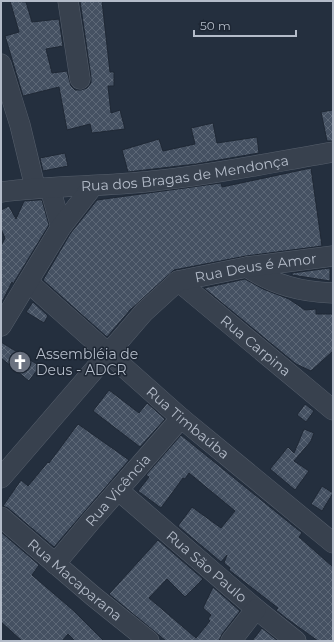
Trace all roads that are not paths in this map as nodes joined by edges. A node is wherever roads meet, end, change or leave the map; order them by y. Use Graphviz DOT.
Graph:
graph roads {
  1 [pos="68,1"];
  2 [pos="1,64"];
  3 [pos="80,79"];
  4 [pos="333,152"];
  5 [pos="92,186"];
  6 [pos="42,187"];
  7 [pos="1,192"];
  8 [pos="61,227"];
  9 [pos="333,256"];
  10 [pos="247,267"];
  11 [pos="178,281"];
  12 [pos="28,282"];
  13 [pos="333,293"];
  14 [pos="1,326"];
  15 [pos="109,353"];
  16 [pos="333,410"];
  17 [pos="181,418"];
  18 [pos="1,478"];
  19 [pos="118,490"];
  20 [pos="1,517"];
  21 [pos="333,544"];
  22 [pos="55,564"];
  23 [pos="256,609"];
  24 [pos="149,641"];
  25 [pos="231,641"];
  26 [pos="296,641"];
  1 -- 3 [label="street"];
  2 -- 6 [label="street"];
  4 -- 5 [label="street, Rua dos Bragas de Mendonça"];
  5 -- 6 [label="street, Rua dos Bragas de Mendonça"];
  5 -- 8 [label="street"];
  6 -- 7 [label="street, Rua dos Bragas de Mendonça"];
  6 -- 8 [label="street"];
  8 -- 12 [label="street"];
  9 -- 10 [label="street, Rua Deus é Amor"];
  10 -- 11 [label="street, Rua Deus é Amor"];
  10 -- 13 [label="street"];
  11 -- 15 [label="street"];
  11 -- 16 [label="street, Rua Carpina"];
  12 -- 14 [label="street"];
  12 -- 15 [label="street, Rua Timbaúba"];
  15 -- 17 [label="street, Rua Timbaúba"];
  15 -- 18 [label="street"];
  17 -- 19 [label="street, Rua Vicência"];
  17 -- 21 [label="street, Rua Timbaúba"];
  19 -- 22 [label="street, Rua Vicência"];
  19 -- 23 [label="street, Rua São Paulo"];
  20 -- 22 [label="street, Rua Macaparana"];
  22 -- 24 [label="street, Rua Macaparana"];
  23 -- 25 [label="street"];
  23 -- 26 [label="street, Rua São Paulo"];
}
